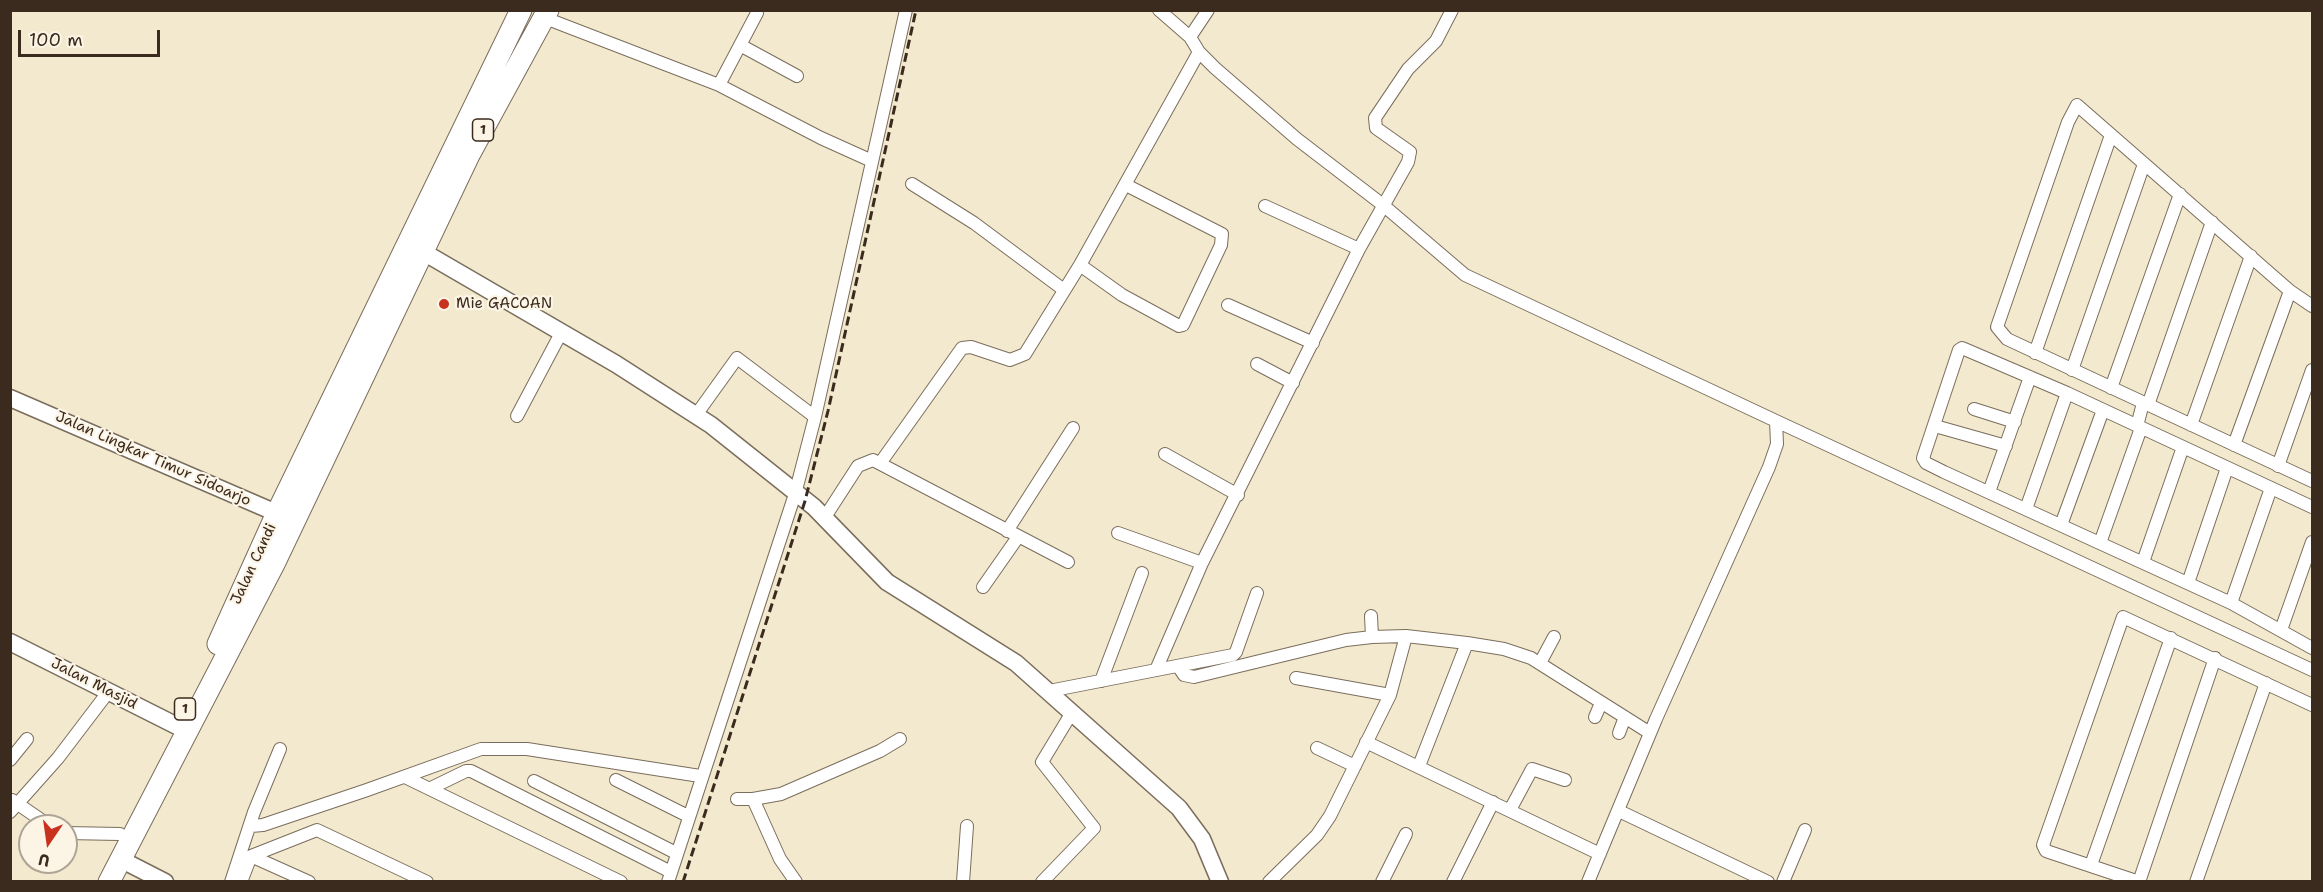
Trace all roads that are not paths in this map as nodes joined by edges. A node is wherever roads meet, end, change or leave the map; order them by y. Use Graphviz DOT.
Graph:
graph roads {
  1 [pos="522,10"];
  2 [pos="906,10"];
  3 [pos="1159,10"];
  4 [pos="1208,10"];
  5 [pos="1452,10"];
  6 [pos="757,13"];
  7 [pos="547,14"];
  8 [pos="1190,37"];
  9 [pos="740,45"];
  10 [pos="1199,52"];
  11 [pos="797,76"];
  12 [pos="719,85"];
  13 [pos="2111,135"];
  14 [pos="872,161"];
  15 [pos="2144,164"];
  16 [pos="912,184"];
  17 [pos="1126,185"];
  18 [pos="2180,194"];
  19 [pos="1383,205"];
  20 [pos="1265,206"];
  21 [pos="2212,222"];
  22 [pos="1361,245"];
  23 [pos="415,248"];
  24 [pos="2251,256"];
  25 [pos="1080,266"];
  26 [pos="1064,290"];
  27 [pos="2290,291"];
  28 [pos="1228,305"];
  29 [pos="2313,306"];
  30 [pos="561,333"];
  31 [pos="1313,343"];
  32 [pos="2036,353"];
  33 [pos="1257,364"];
  34 [pos="2313,369"];
  35 [pos="2072,370"];
  36 [pos="2030,377"];
  37 [pos="1293,383"];
  38 [pos="2111,388"];
  39 [pos="2067,393"];
  40 [pos="10,398"];
  41 [pos="2144,404"];
  42 [pos="1974,409"];
  43 [pos="2103,410"];
  44 [pos="696,415"];
  45 [pos="518,416"];
  46 [pos="815,417"];
  47 [pos="2015,422"];
  48 [pos="2138,425"];
  49 [pos="2191,425"];
  50 [pos="1935,426"];
  51 [pos="1072,428"];
  52 [pos="1776,428"];
  53 [pos="2234,445"];
  54 [pos="2006,446"];
  55 [pos="2183,447"];
  56 [pos="1165,454"];
  57 [pos="881,462"];
  58 [pos="2278,466"];
  59 [pos="2228,468"];
  60 [pos="2313,481"];
  61 [pos="2271,488"];
  62 [pos="1989,492"];
  63 [pos="795,494"];
  64 [pos="1238,495"];
  65 [pos="2313,507"];
  66 [pos="2026,509"];
  67 [pos="286,517"];
  68 [pos="825,517"];
  69 [pos="2061,525"];
  70 [pos="1118,533"];
  71 [pos="1012,534"];
  72 [pos="2313,542"];
  73 [pos="2100,543"];
  74 [pos="1068,562"];
  75 [pos="2143,562"];
  76 [pos="1202,563"];
  77 [pos="1142,573"];
  78 [pos="2188,583"];
  79 [pos="983,587"];
  80 [pos="1257,593"];
  81 [pos="2231,603"];
  82 [pos="2281,630"];
  83 [pos="1406,636"];
  84 [pos="1554,637"];
  85 [pos="2171,638"];
  86 [pos="10,642"];
  87 [pos="1467,643"];
  88 [pos="2313,648"];
  89 [pos="1543,657"];
  90 [pos="2215,658"];
  91 [pos="1156,670"];
  92 [pos="1180,670"];
  93 [pos="2313,670"];
  94 [pos="1296,678"];
  95 [pos="1101,681"];
  96 [pos="2266,683"];
  97 [pos="109,691"];
  98 [pos="1390,695"];
  99 [pos="1060,702"];
  100 [pos="1601,703"];
  101 [pos="2313,705"];
  102 [pos="1595,717"];
  103 [pos="1625,717"];
  104 [pos="177,726"];
  105 [pos="1652,728"];
  106 [pos="1619,734"];
  107 [pos="27,739"];
  108 [pos="900,739"];
  109 [pos="1366,742"];
  110 [pos="1317,748"];
  111 [pos="280,749"];
  112 [pos="10,760"];
  113 [pos="1355,766"];
  114 [pos="1419,766"];
  115 [pos="700,777"];
  116 [pos="409,779"];
  117 [pos="616,780"];
  118 [pos="1565,780"];
  119 [pos="534,781"];
  120 [pos="428,787"];
  121 [pos="736,799"];
  122 [pos="1493,802"];
  123 [pos="755,803"];
  124 [pos="13,805"];
  125 [pos="1510,810"];
  126 [pos="1619,811"];
  127 [pos="29,814"];
  128 [pos="688,816"];
  129 [pos="967,826"];
  130 [pos="251,827"];
  131 [pos="1804,830"];
  132 [pos="78,833"];
  133 [pos="120,834"];
  134 [pos="1406,834"];
  135 [pos="676,853"];
  136 [pos="1600,855"];
  137 [pos="251,856"];
  138 [pos="120,859"];
  139 [pos="2091,865"];
  140 [pos="669,877"];
  141 [pos="1049,879"];
  142 [pos="95,882"];
  143 [pos="109,882"];
  144 [pos="165,882"];
  145 [pos="231,882"];
  146 [pos="241,882"];
  147 [pos="309,882"];
  148 [pos="427,882"];
  149 [pos="621,882"];
  150 [pos="796,882"];
  151 [pos="963,882"];
  152 [pos="1220,882"];
  153 [pos="1269,882"];
  154 [pos="1382,882"];
  155 [pos="1453,882"];
  156 [pos="1588,882"];
  157 [pos="1768,882"];
  158 [pos="1783,882"];
  159 [pos="2139,882"];
  160 [pos="2196,882"];
  1 -- 23 [label="highway, 1"];
  2 -- 14 [label="street"];
  3 -- 8 [label="street"];
  4 -- 8 [label="street"];
  5 -- 19 [label="street"];
  6 -- 9 [label="street"];
  7 -- 12 [label="street"];
  7 -- 23 [label="highway, 1"];
  8 -- 10 [label="street"];
  9 -- 11 [label="street"];
  9 -- 12 [label="street"];
  10 -- 17 [label="street"];
  10 -- 19 [label="street"];
  12 -- 14 [label="street"];
  13 -- 15 [label="street"];
  13 -- 32 [label="street"];
  13 -- 32 [label="street"];
  14 -- 46 [label="street"];
  15 -- 18 [label="street"];
  15 -- 35 [label="street"];
  16 -- 26 [label="street"];
  17 -- 25 [label="street"];
  17 -- 25 [label="street"];
  18 -- 21 [label="street"];
  18 -- 38 [label="street"];
  19 -- 22 [label="street"];
  19 -- 52 [label="street"];
  20 -- 22 [label="street"];
  21 -- 24 [label="street"];
  21 -- 41 [label="street"];
  22 -- 31 [label="street"];
  23 -- 30 [label="street"];
  23 -- 67 [label="highway, Jalan Candi / 1"];
  24 -- 27 [label="street"];
  24 -- 49 [label="street"];
  25 -- 26 [label="street"];
  26 -- 57 [label="street"];
  27 -- 29 [label="street"];
  27 -- 53 [label="street"];
  28 -- 31 [label="street"];
  30 -- 44 [label="street"];
  30 -- 45 [label="street"];
  31 -- 37 [label="street"];
  32 -- 35 [label="street"];
  33 -- 37 [label="street"];
  34 -- 58 [label="street"];
  35 -- 38 [label="street"];
  36 -- 39 [label="street"];
  36 -- 47 [label="street"];
  36 -- 50 [label="street"];
  37 -- 64 [label="street"];
  38 -- 41 [label="street"];
  39 -- 43 [label="street"];
  39 -- 66 [label="street"];
  40 -- 67 [label="street, Jalan Lingkar Timur Sidoarjo"];
  41 -- 48 [label="street"];
  41 -- 49 [label="street"];
  42 -- 47 [label="street"];
  43 -- 48 [label="street"];
  43 -- 69 [label="street"];
  44 -- 46 [label="street"];
  44 -- 63 [label="street"];
  46 -- 63 [label="street"];
  47 -- 54 [label="street"];
  48 -- 55 [label="street"];
  48 -- 73 [label="street"];
  49 -- 53 [label="street"];
  50 -- 54 [label="street"];
  50 -- 62 [label="street"];
  51 -- 71 [label="street"];
  52 -- 93 [label="street"];
  52 -- 105 [label="street"];
  53 -- 58 [label="street"];
  54 -- 62 [label="street"];
  55 -- 59 [label="street"];
  55 -- 75 [label="street"];
  56 -- 64 [label="street"];
  57 -- 68 [label="street"];
  57 -- 71 [label="street"];
  58 -- 60 [label="street"];
  59 -- 61 [label="street"];
  59 -- 78 [label="street"];
  61 -- 65 [label="street"];
  61 -- 81 [label="street"];
  62 -- 66 [label="street"];
  63 -- 68 [label="street"];
  63 -- 115 [label="street"];
  64 -- 76 [label="street"];
  66 -- 69 [label="street"];
  67 -- 104 [label="highway, Jalan Candi / 1"];
  67 -- 138 [label="highway, Jalan Candi / 1"];
  68 -- 99 [label="street"];
  69 -- 73 [label="street"];
  70 -- 76 [label="street"];
  71 -- 74 [label="street"];
  71 -- 79 [label="street"];
  72 -- 82 [label="street"];
  73 -- 75 [label="street"];
  75 -- 78 [label="street"];
  76 -- 91 [label="street"];
  77 -- 95 [label="street"];
  78 -- 81 [label="street"];
  80 -- 92 [label="street"];
  81 -- 82 [label="street"];
  82 -- 88 [label="street"];
  83 -- 87 [label="street"];
  83 -- 92 [label="street"];
  83 -- 98 [label="street"];
  84 -- 89 [label="street"];
  85 -- 90 [label="street"];
  85 -- 139 [label="street"];
  85 -- 139 [label="street"];
  86 -- 97 [label="street, Jalan Masjid"];
  87 -- 89 [label="street"];
  87 -- 114 [label="street"];
  89 -- 100 [label="street"];
  90 -- 96 [label="street"];
  90 -- 159 [label="street"];
  91 -- 92 [label="street"];
  91 -- 95 [label="street"];
  94 -- 98 [label="street"];
  95 -- 99 [label="street"];
  96 -- 101 [label="street"];
  96 -- 160 [label="street"];
  97 -- 104 [label="street, Jalan Masjid"];
  97 -- 124 [label="street"];
  98 -- 109 [label="street"];
  99 -- 141 [label="street"];
  99 -- 152 [label="street"];
  100 -- 102 [label="street"];
  100 -- 103 [label="street"];
  103 -- 105 [label="street"];
  103 -- 106 [label="street"];
  104 -- 133 [label="highway, Jalan Candi / 1"];
  105 -- 126 [label="street"];
  107 -- 112 [label="street"];
  108 -- 123 [label="street"];
  109 -- 113 [label="street"];
  109 -- 114 [label="street"];
  110 -- 113 [label="street"];
  111 -- 130 [label="street"];
  113 -- 153 [label="street"];
  114 -- 122 [label="street"];
  115 -- 116 [label="street"];
  115 -- 128 [label="street"];
  116 -- 120 [label="street"];
  116 -- 130 [label="street"];
  117 -- 128 [label="street"];
  118 -- 125 [label="street"];
  119 -- 135 [label="street"];
  120 -- 140 [label="street"];
  120 -- 149 [label="street"];
  121 -- 123 [label="street"];
  122 -- 125 [label="street"];
  122 -- 155 [label="street"];
  123 -- 150 [label="street"];
  124 -- 127 [label="street"];
  125 -- 136 [label="street"];
  126 -- 136 [label="street"];
  126 -- 157 [label="street"];
  128 -- 135 [label="street"];
  129 -- 151 [label="street"];
  130 -- 145 [label="street"];
  131 -- 158 [label="street"];
  132 -- 133 [label="street"];
  133 -- 142 [label="highway, Jalan Candi / 1"];
  134 -- 154 [label="street"];
  135 -- 140 [label="street"];
  136 -- 156 [label="street"];
  137 -- 146 [label="street"];
  137 -- 147 [label="street"];
  137 -- 148 [label="street"];
  138 -- 143 [label="highway, Jalan Candi / 1"];
  138 -- 144 [label="street"];
  139 -- 159 [label="street"];
}
